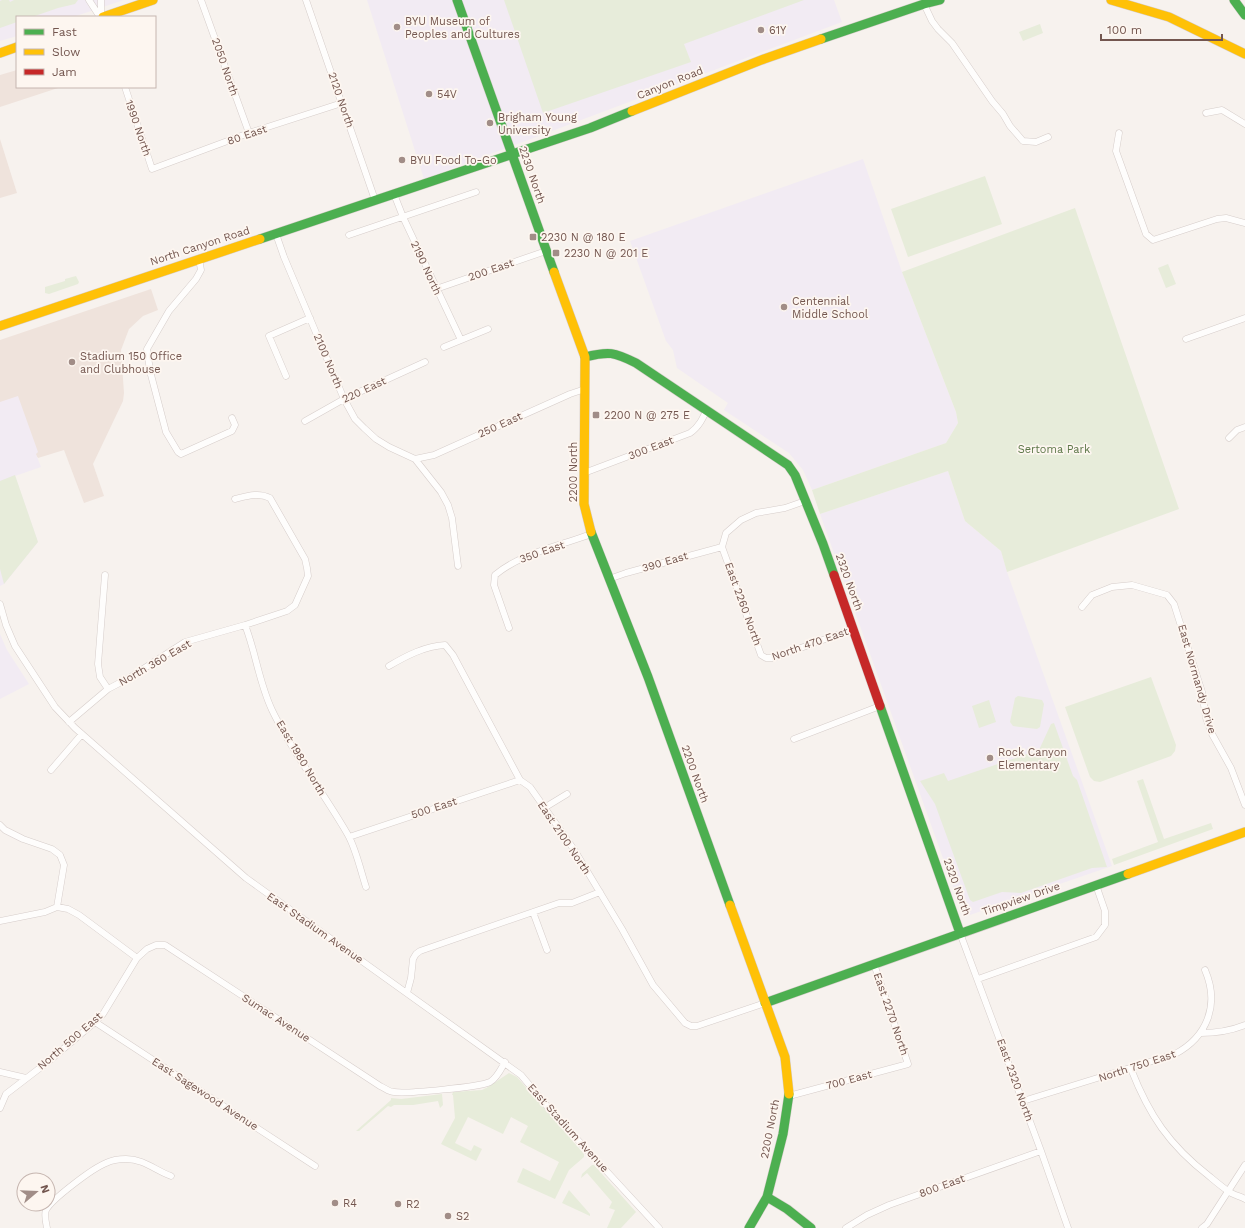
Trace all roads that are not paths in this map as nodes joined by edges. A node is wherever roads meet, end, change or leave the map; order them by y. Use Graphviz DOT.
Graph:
graph roads {
  1 [pos="90,0"];
  2 [pos="101,0"];
  3 [pos="153,0"];
  4 [pos="201,0"];
  5 [pos="306,0"];
  6 [pos="457,0"];
  7 [pos="940,0"];
  8 [pos="1111,0"];
  9 [pos="1234,0"];
  10 [pos="924,4"];
  11 [pos="1245,15"];
  12 [pos="101,16"];
  13 [pos="102,16"];
  14 [pos="105,16"];
  15 [pos="16,47"];
  16 [pos="0,53"];
  17 [pos="1245,54"];
  18 [pos="125,88"];
  19 [pos="342,103"];
  20 [pos="1206,113"];
  21 [pos="1245,124"];
  22 [pos="1119,133"];
  23 [pos="249,134"];
  24 [pos="1048,137"];
  25 [pos="512,154"];
  26 [pos="152,168"];
  27 [pos="408,190"];
  28 [pos="476,192"];
  29 [pos="394,194"];
  30 [pos="375,200"];
  31 [pos="403,217"];
  32 [pos="1245,223"];
  33 [pos="276,234"];
  34 [pos="349,235"];
  35 [pos="546,251"];
  36 [pos="199,259"];
  37 [pos="436,289"];
  38 [pos="310,318"];
  39 [pos="1245,318"];
  40 [pos="0,326"];
  41 [pos="488,329"];
  42 [pos="1186,339"];
  43 [pos="461,340"];
  44 [pos="444,347"];
  45 [pos="585,357"];
  46 [pos="425,362"];
  47 [pos="286,376"];
  48 [pos="585,389"];
  49 [pos="344,399"];
  50 [pos="706,409"];
  51 [pos="232,418"];
  52 [pos="305,421"];
  53 [pos="1245,427"];
  54 [pos="1229,438"];
  55 [pos="415,460"];
  56 [pos="584,473"];
  57 [pos="236,499"];
  58 [pos="805,501"];
  59 [pos="591,534"];
  60 [pos="722,546"];
  61 [pos="458,566"];
  62 [pos="105,575"];
  63 [pos="609,580"];
  64 [pos="0,604"];
  65 [pos="1082,607"];
  66 [pos="245,625"];
  67 [pos="509,628"];
  68 [pos="853,629"];
  69 [pos="766,658"];
  70 [pos="389,666"];
  71 [pos="108,690"];
  72 [pos="880,706"];
  73 [pos="69,722"];
  74 [pos="82,734"];
  75 [pos="794,740"];
  76 [pos="51,770"];
  77 [pos="520,780"];
  78 [pos="567,794"];
  79 [pos="1245,805"];
  80 [pos="544,808"];
  81 [pos="0,825"];
  82 [pos="1245,832"];
  83 [pos="349,837"];
  84 [pos="1096,885"];
  85 [pos="366,887"];
  86 [pos="600,892"];
  87 [pos="57,907"];
  88 [pos="533,912"];
  89 [pos="0,921"];
  90 [pos="960,933"];
  91 [pos="547,950"];
  92 [pos="137,958"];
  93 [pos="874,964"];
  94 [pos="1205,970"];
  95 [pos="978,979"];
  96 [pos="407,993"];
  97 [pos="765,1003"];
  98 [pos="95,1022"];
  99 [pos="1245,1025"];
  100 [pos="691,1026"];
  101 [pos="1201,1033"];
  102 [pos="505,1062"];
  103 [pos="908,1064"];
  104 [pos="1131,1069"];
  105 [pos="0,1072"];
  106 [pos="26,1078"];
  107 [pos="789,1096"];
  108 [pos="1023,1101"];
  109 [pos="0,1108"];
  110 [pos="1041,1151"];
  111 [pos="1245,1165"];
  112 [pos="315,1166"];
  113 [pos="171,1176"];
  114 [pos="1229,1192"];
  115 [pos="767,1197"];
  116 [pos="1245,1199"];
  117 [pos="47,1228"];
  118 [pos="659,1228"];
  119 [pos="749,1228"];
  120 [pos="811,1228"];
  121 [pos="846,1228"];
  122 [pos="1068,1228"];
  123 [pos="1202,1228"];
  1 -- 12 [label="street"];
  2 -- 13 [label="street"];
  3 -- 14 [label="main road"];
  4 -- 23 [label="street, 2050 North"];
  5 -- 19 [label="street, 2120 North"];
  6 -- 25 [label="main road, 2230 North"];
  7 -- 10 [label="main road, Canyon Road"];
  8 -- 17 [label="main road"];
  9 -- 11 [label="main road"];
  10 -- 24 [label="street"];
  10 -- 25 [label="main road, Canyon Road"];
  15 -- 16 [label="main road"];
  18 -- 26 [label="street, 1990 North"];
  19 -- 23 [label="street, 80 East"];
  19 -- 30 [label="street, 2120 North"];
  20 -- 21 [label="street"];
  22 -- 32 [label="street"];
  23 -- 26 [label="street, 80 East"];
  25 -- 27 [label="main road, Canyon Road"];
  25 -- 35 [label="main road, 2230 North"];
  27 -- 29 [label="main road, North Canyon Road"];
  28 -- 31 [label="street"];
  29 -- 30 [label="main road, North Canyon Road"];
  29 -- 31 [label="street, 2190 North"];
  30 -- 33 [label="main road, North Canyon Road"];
  31 -- 34 [label="street"];
  31 -- 37 [label="street, 2190 North"];
  33 -- 36 [label="main road, North Canyon Road"];
  33 -- 38 [label="street, 2100 North"];
  35 -- 37 [label="street, 200 East"];
  35 -- 45 [label="main road, 2230 North"];
  36 -- 40 [label="main road, North Canyon Road"];
  36 -- 51 [label="street"];
  37 -- 43 [label="street, 2190 North"];
  38 -- 47 [label="street"];
  38 -- 49 [label="street, 2100 North"];
  39 -- 42 [label="street"];
  41 -- 43 [label="street"];
  43 -- 44 [label="street"];
  45 -- 48 [label="main road, 2200 North"];
  45 -- 50 [label="main road, 2320 North"];
  46 -- 49 [label="street, 220 East"];
  48 -- 55 [label="street, 250 East"];
  48 -- 56 [label="main road, 2200 North"];
  49 -- 52 [label="street, 220 East"];
  49 -- 55 [label="street, 2100 North"];
  50 -- 56 [label="street, 300 East"];
  50 -- 58 [label="main road, 2320 North"];
  53 -- 54 [label="street"];
  55 -- 61 [label="street"];
  56 -- 59 [label="main road, 2200 North"];
  57 -- 66 [label="street, North 360 East"];
  58 -- 60 [label="street"];
  58 -- 68 [label="main road, 2320 North"];
  59 -- 63 [label="main road, 2200 North"];
  59 -- 67 [label="street, 350 East"];
  60 -- 63 [label="street, 390 East"];
  60 -- 69 [label="street, East 2260 North"];
  62 -- 71 [label="street"];
  63 -- 97 [label="main road, 2200 North"];
  64 -- 73 [label="street, East Stadium Avenue"];
  65 -- 79 [label="street, East Normandy Drive"];
  66 -- 71 [label="street, North 360 East"];
  66 -- 83 [label="street, East 1980 North"];
  68 -- 69 [label="street, North 470 East"];
  68 -- 72 [label="main road, 2320 North"];
  70 -- 77 [label="street, East 2100 North"];
  71 -- 73 [label="street, North 360 East"];
  72 -- 75 [label="street"];
  72 -- 90 [label="main road, 2320 North"];
  73 -- 74 [label="street, East Stadium Avenue"];
  74 -- 76 [label="street"];
  74 -- 96 [label="street, East Stadium Avenue"];
  77 -- 80 [label="street, East 2100 North"];
  77 -- 83 [label="street, 500 East"];
  78 -- 80 [label="street"];
  80 -- 86 [label="street, East 2100 North"];
  81 -- 87 [label="street"];
  82 -- 84 [label="main road, Timpview Drive"];
  83 -- 85 [label="street, East 1980 North"];
  84 -- 90 [label="main road, Timpview Drive"];
  84 -- 95 [label="street"];
  86 -- 88 [label="street"];
  86 -- 100 [label="street, East 2100 North"];
  87 -- 89 [label="street"];
  87 -- 92 [label="street"];
  88 -- 91 [label="street"];
  88 -- 96 [label="street"];
  90 -- 93 [label="main road, Timpview Drive"];
  90 -- 95 [label="street, East 2320 North"];
  92 -- 98 [label="street, North 500 East"];
  92 -- 102 [label="street, Sumac Avenue"];
  93 -- 97 [label="main road, Timpview Drive"];
  93 -- 103 [label="street, East 2270 North"];
  94 -- 101 [label="street"];
  95 -- 108 [label="street, East 2320 North"];
  96 -- 102 [label="street, East Stadium Avenue"];
  97 -- 100 [label="street, Timpview Drive"];
  97 -- 107 [label="main road, 2200 North"];
  98 -- 106 [label="street, North 500 East"];
  98 -- 112 [label="street, East Sagewood Avenue"];
  99 -- 101 [label="street"];
  101 -- 104 [label="street, North 750 East"];
  102 -- 118 [label="street, East Stadium Avenue"];
  103 -- 107 [label="street, 700 East"];
  104 -- 108 [label="street, North 750 East"];
  104 -- 114 [label="street"];
  105 -- 106 [label="street"];
  106 -- 109 [label="street, North 500 East"];
  107 -- 115 [label="main road, 2200 North"];
  108 -- 110 [label="street, East 2320 North"];
  110 -- 121 [label="street, 800 East"];
  110 -- 122 [label="street, East 2320 North"];
  111 -- 114 [label="street"];
  113 -- 117 [label="street"];
  114 -- 116 [label="street"];
  114 -- 123 [label="street"];
  115 -- 119 [label="main road, 2200 North"];
  115 -- 120 [label="main road"];
}
